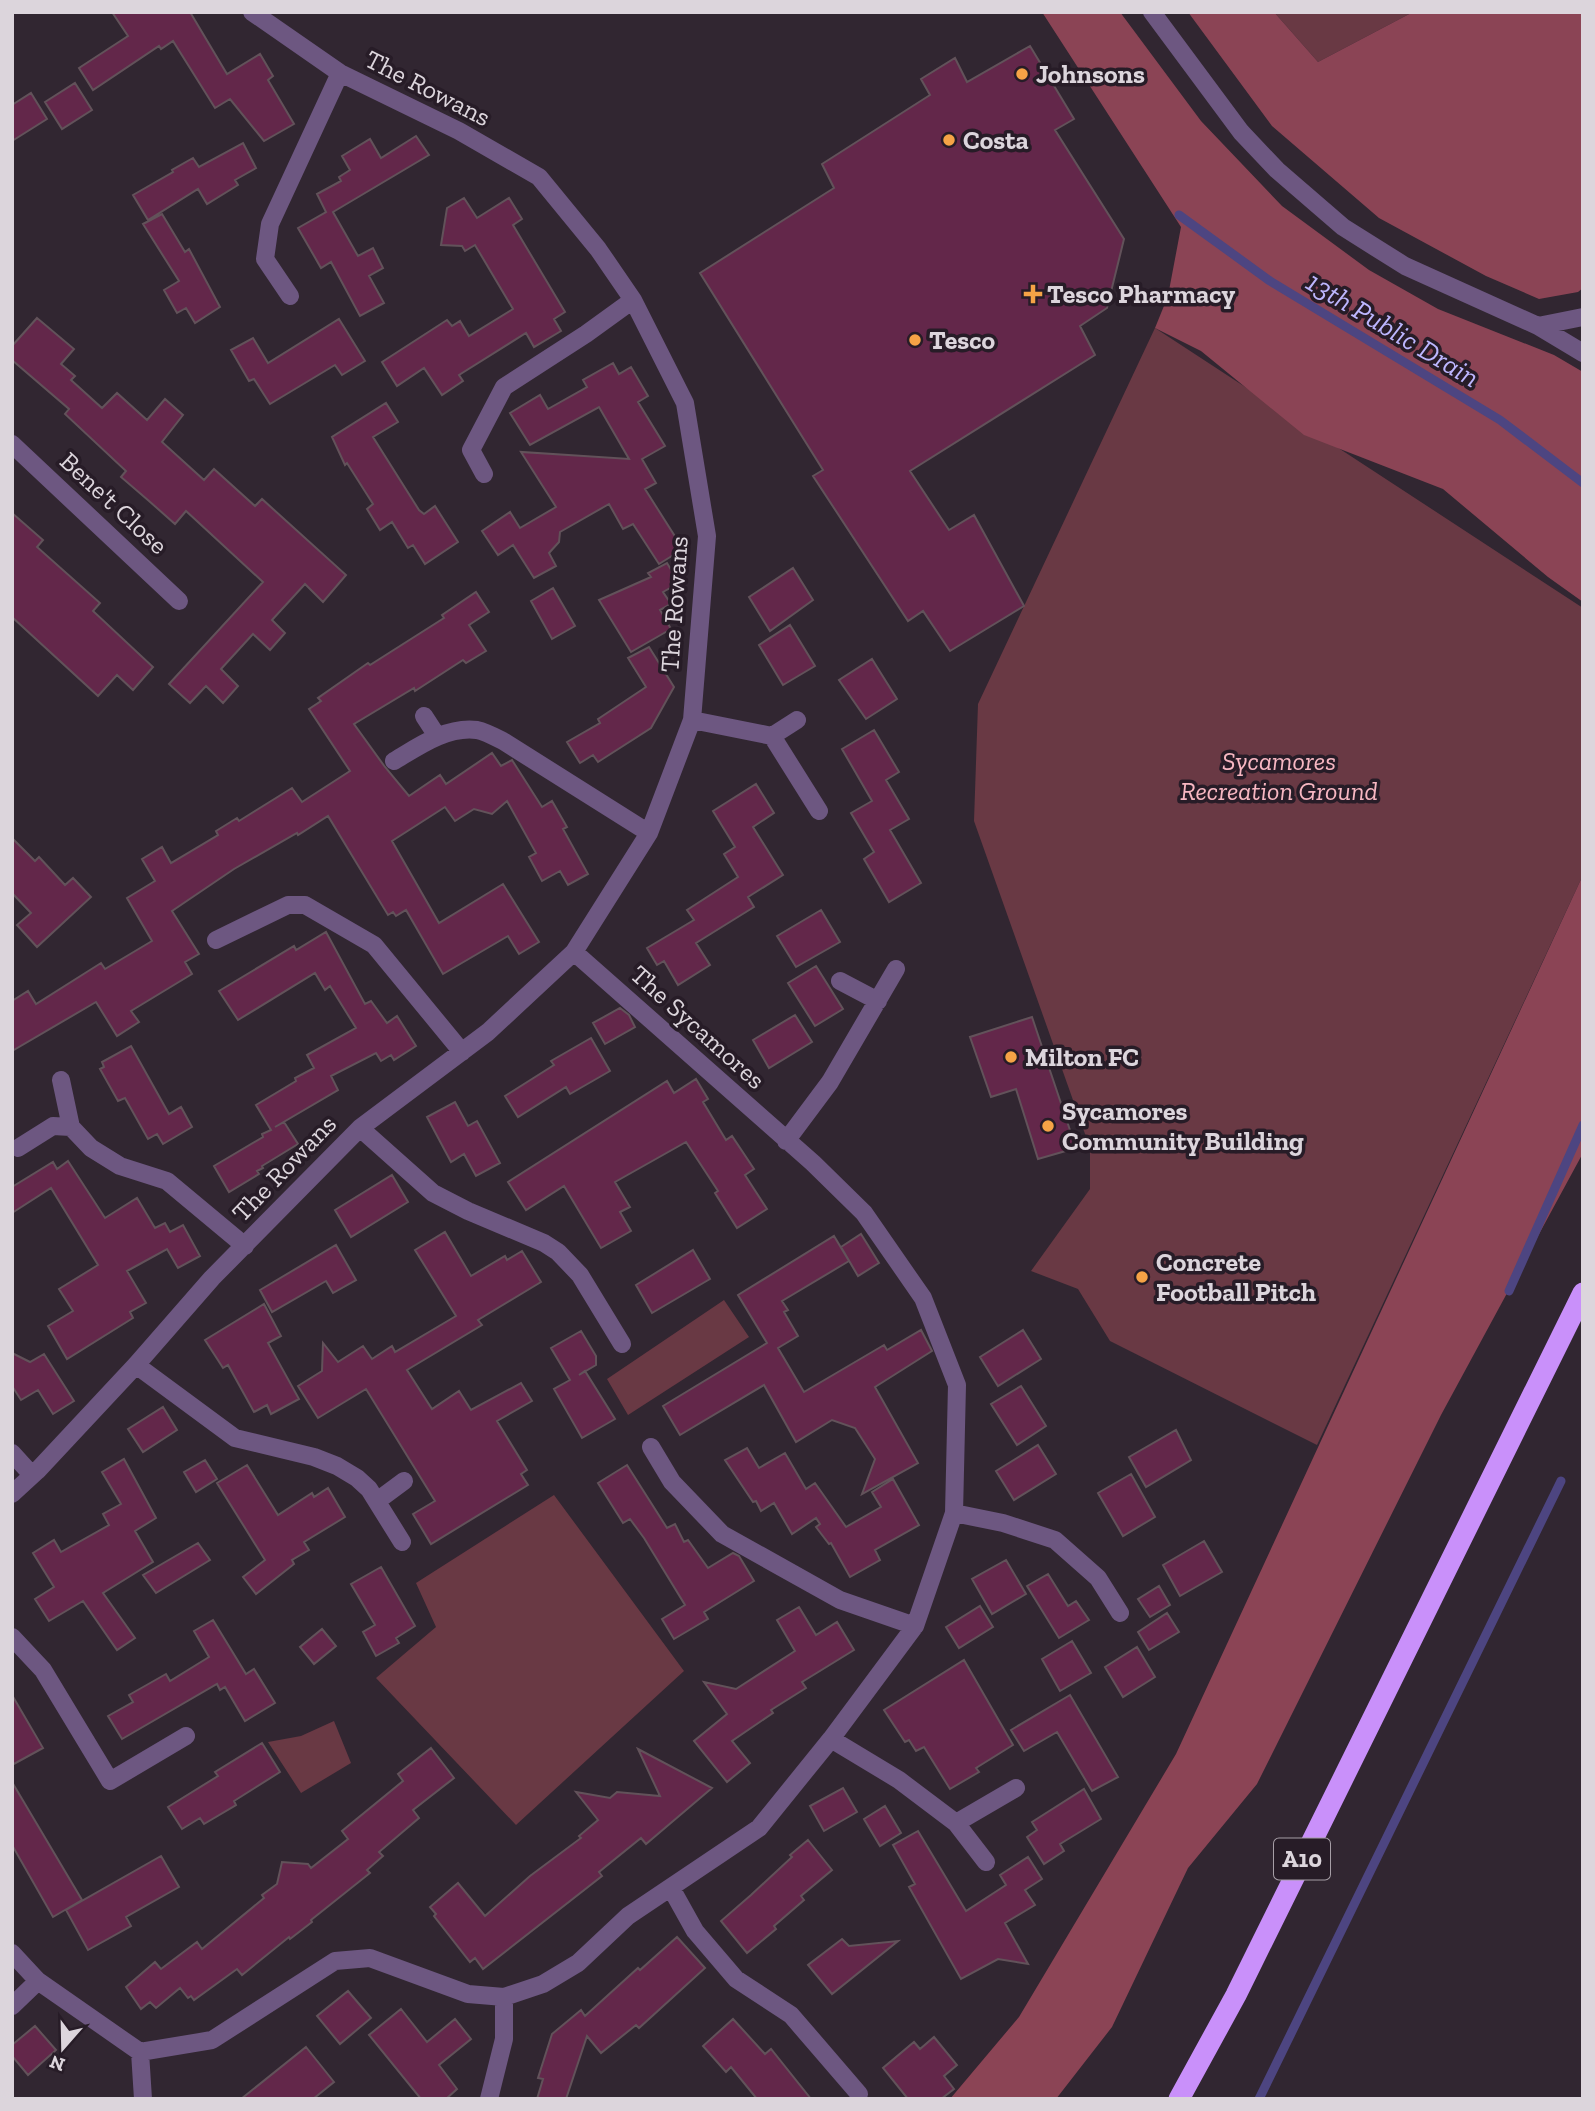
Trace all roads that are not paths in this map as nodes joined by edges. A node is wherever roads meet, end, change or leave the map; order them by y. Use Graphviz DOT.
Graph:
graph roads {
  1 [pos="252,12"];
  2 [pos="1152,12"];
  3 [pos="340,73"];
  4 [pos="290,296"];
  5 [pos="633,300"];
  6 [pos="1583,317"];
  7 [pos="1538,326"];
  8 [pos="1583,353"];
  9 [pos="12,444"];
  10 [pos="484,474"];
  11 [pos="179,601"];
  12 [pos="425,716"];
  13 [pos="692,720"];
  14 [pos="797,720"];
  15 [pos="437,736"];
  16 [pos="772,736"];
  17 [pos="394,761"];
  18 [pos="819,811"];
  19 [pos="649,832"];
  20 [pos="216,940"];
  21 [pos="574,952"];
  22 [pos="896,969"];
  23 [pos="840,981"];
  24 [pos="878,1001"];
  25 [pos="462,1052"];
  26 [pos="61,1080"];
  27 [pos="71,1127"];
  28 [pos="360,1128"];
  29 [pos="786,1141"];
  30 [pos="18,1148"];
  31 [pos="245,1246"];
  32 [pos="1583,1293"];
  33 [pos="622,1344"];
  34 [pos="136,1365"];
  35 [pos="651,1447"];
  36 [pos="12,1453"];
  37 [pos="32,1475"];
  38 [pos="404,1481"];
  39 [pos="12,1494"];
  40 [pos="377,1501"];
  41 [pos="954,1514"];
  42 [pos="402,1542"];
  43 [pos="1120,1613"];
  44 [pos="915,1626"];
  45 [pos="12,1637"];
  46 [pos="186,1736"];
  47 [pos="831,1739"];
  48 [pos="1016,1787"];
  49 [pos="956,1823"];
  50 [pos="986,1862"];
  51 [pos="671,1888"];
  52 [pos="12,1953"];
  53 [pos="38,1981"];
  54 [pos="504,1997"];
  55 [pos="12,2006"];
  56 [pos="139,2053"];
  57 [pos="859,2094"];
  58 [pos="143,2099"];
  59 [pos="489,2099"];
  60 [pos="1179,2099"];
  1 -- 3 [label="street, The Rowans"];
  2 -- 7 [label="street"];
  3 -- 4 [label="street, The Rowans"];
  3 -- 5 [label="street, The Rowans"];
  5 -- 10 [label="street"];
  5 -- 13 [label="street, The Rowans"];
  6 -- 7 [label="street"];
  7 -- 8 [label="street"];
  9 -- 11 [label="street, Bene't Close"];
  12 -- 15 [label="street"];
  13 -- 16 [label="street"];
  13 -- 19 [label="street, The Rowans"];
  14 -- 16 [label="street"];
  15 -- 17 [label="street"];
  15 -- 19 [label="street"];
  16 -- 18 [label="street"];
  19 -- 21 [label="street, The Rowans"];
  20 -- 25 [label="street"];
  21 -- 25 [label="street, The Rowans"];
  21 -- 29 [label="street, The Sycamores"];
  22 -- 24 [label="street"];
  23 -- 24 [label="street"];
  24 -- 29 [label="street"];
  25 -- 28 [label="street, The Rowans"];
  26 -- 27 [label="street"];
  27 -- 30 [label="street"];
  27 -- 31 [label="street, The Rowans"];
  28 -- 31 [label="street, The Rowans"];
  28 -- 33 [label="street, The Rowans"];
  29 -- 41 [label="street, The Sycamores"];
  31 -- 34 [label="street, The Rowans"];
  32 -- 60 [label="highway, A10"];
  34 -- 37 [label="street, The Rowans"];
  34 -- 40 [label="street"];
  35 -- 44 [label="street"];
  36 -- 37 [label="street"];
  37 -- 39 [label="street, The Rowans"];
  38 -- 40 [label="street"];
  40 -- 42 [label="street"];
  41 -- 43 [label="street"];
  41 -- 44 [label="street, The Sycamores"];
  44 -- 47 [label="street, The Sycamores"];
  45 -- 46 [label="street"];
  47 -- 49 [label="street"];
  47 -- 51 [label="street, The Sycamores"];
  48 -- 49 [label="street"];
  49 -- 50 [label="street"];
  51 -- 54 [label="street, The Sycamores"];
  51 -- 57 [label="street"];
  52 -- 53 [label="street"];
  53 -- 55 [label="street"];
  53 -- 56 [label="street"];
  54 -- 56 [label="street, The Sycamores"];
  54 -- 59 [label="street"];
  56 -- 58 [label="street"];
}
